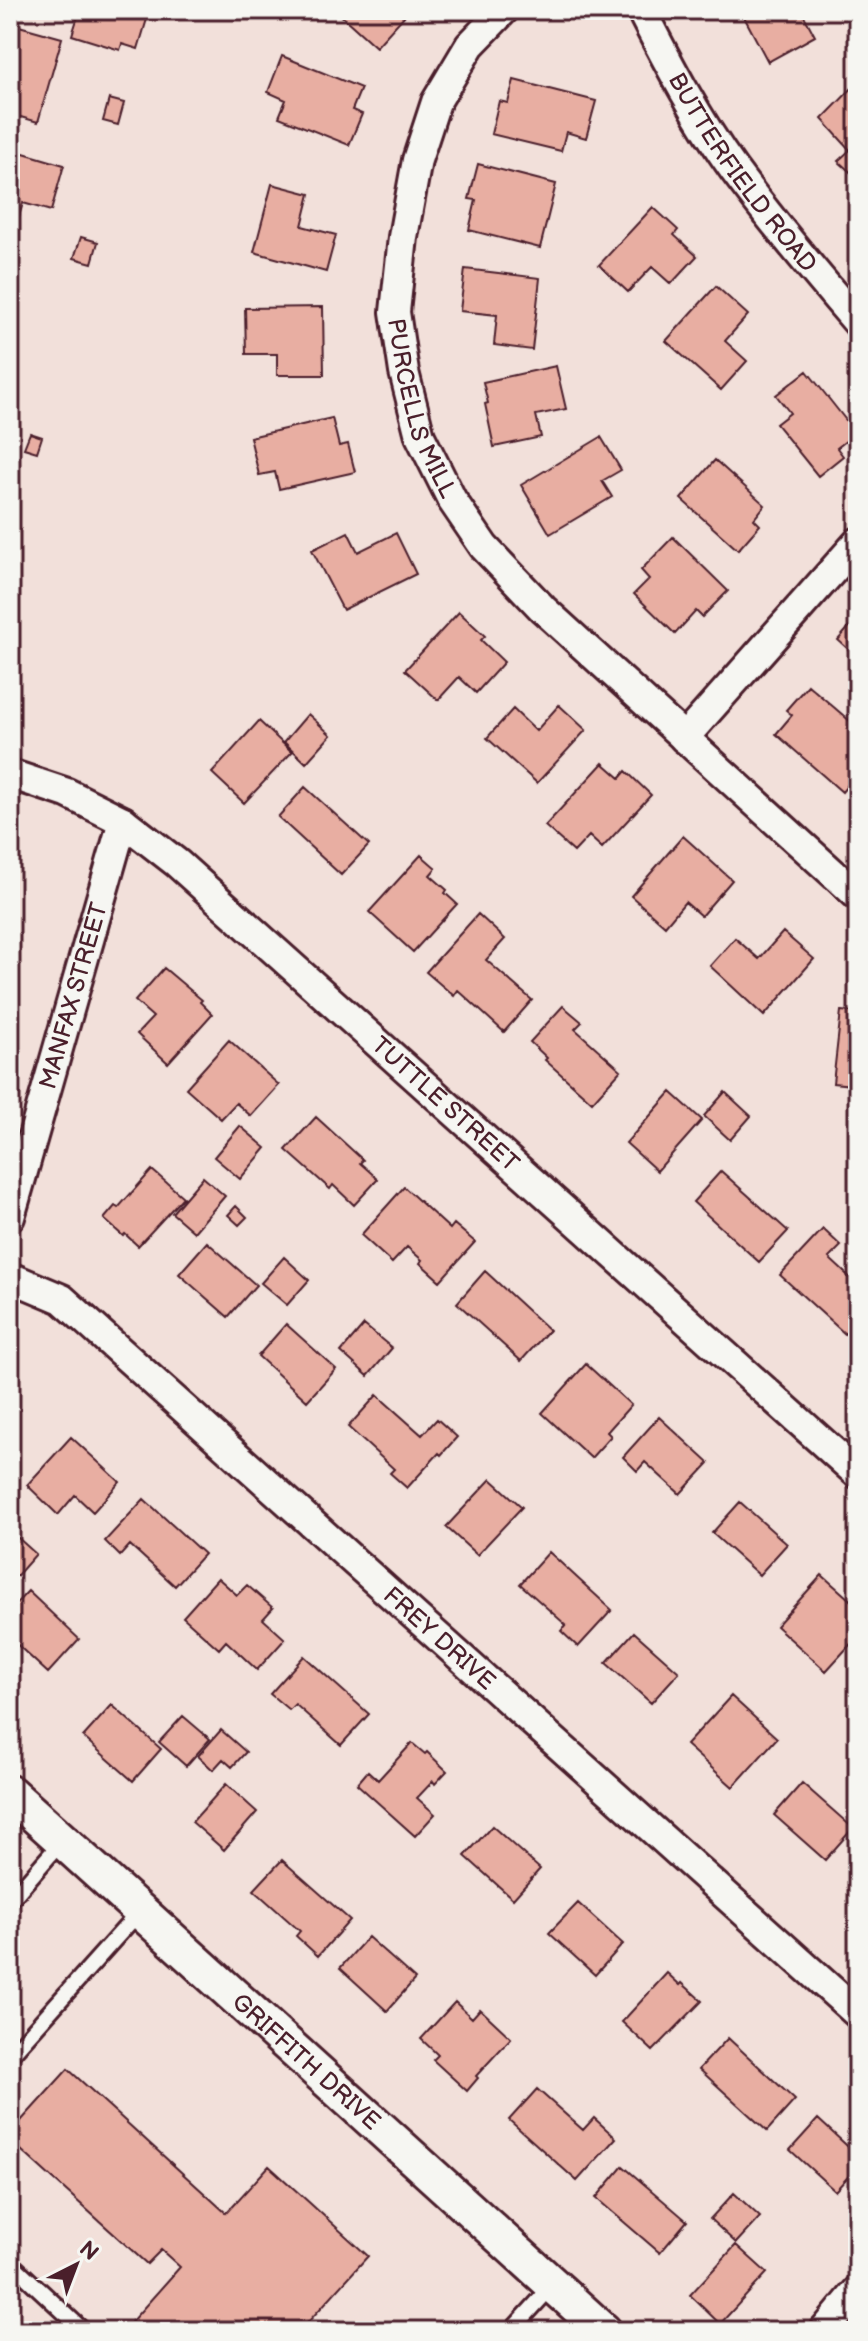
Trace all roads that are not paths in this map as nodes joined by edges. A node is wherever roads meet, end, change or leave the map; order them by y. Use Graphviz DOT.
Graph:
graph roads {
  1 [pos="504,10"];
  2 [pos="641,10"];
  3 [pos="858,323"];
  4 [pos="858,542"];
  5 [pos="684,738"];
  6 [pos="10,774"];
  7 [pos="123,821"];
  8 [pos="858,896"];
  9 [pos="10,1217"];
  10 [pos="10,1277"];
  11 [pos="858,1474"];
  12 [pos="10,1793"];
  13 [pos="62,1841"];
  14 [pos="10,1901"];
  15 [pos="140,1911"];
  16 [pos="858,2014"];
  17 [pos="10,2056"];
  18 [pos="10,2262"];
  19 [pos="554,2285"];
  20 [pos="858,2290"];
  21 [pos="84,2331"];
  22 [pos="511,2331"];
  23 [pos="604,2331"];
  24 [pos="824,2331"];
  1 -- 5 [label="street, PURCELLS MILL"];
  2 -- 3 [label="street, BUTTERFIELD ROAD"];
  4 -- 5 [label="street"];
  5 -- 8 [label="street, PURCELLS MILL"];
  6 -- 7 [label="street, TUTTLE STREET"];
  7 -- 9 [label="street, MANFAX STREET"];
  7 -- 11 [label="street, TUTTLE STREET"];
  10 -- 16 [label="street, FREY DRIVE"];
  12 -- 13 [label="street, GRIFFITH DRIVE"];
  13 -- 14 [label="lane"];
  13 -- 15 [label="street, GRIFFITH DRIVE"];
  15 -- 17 [label="lane"];
  15 -- 19 [label="street, GRIFFITH DRIVE"];
  18 -- 21 [label="lane"];
  19 -- 22 [label="lane"];
  19 -- 23 [label="street, GRIFFITH DRIVE"];
  20 -- 24 [label="street"];
}
